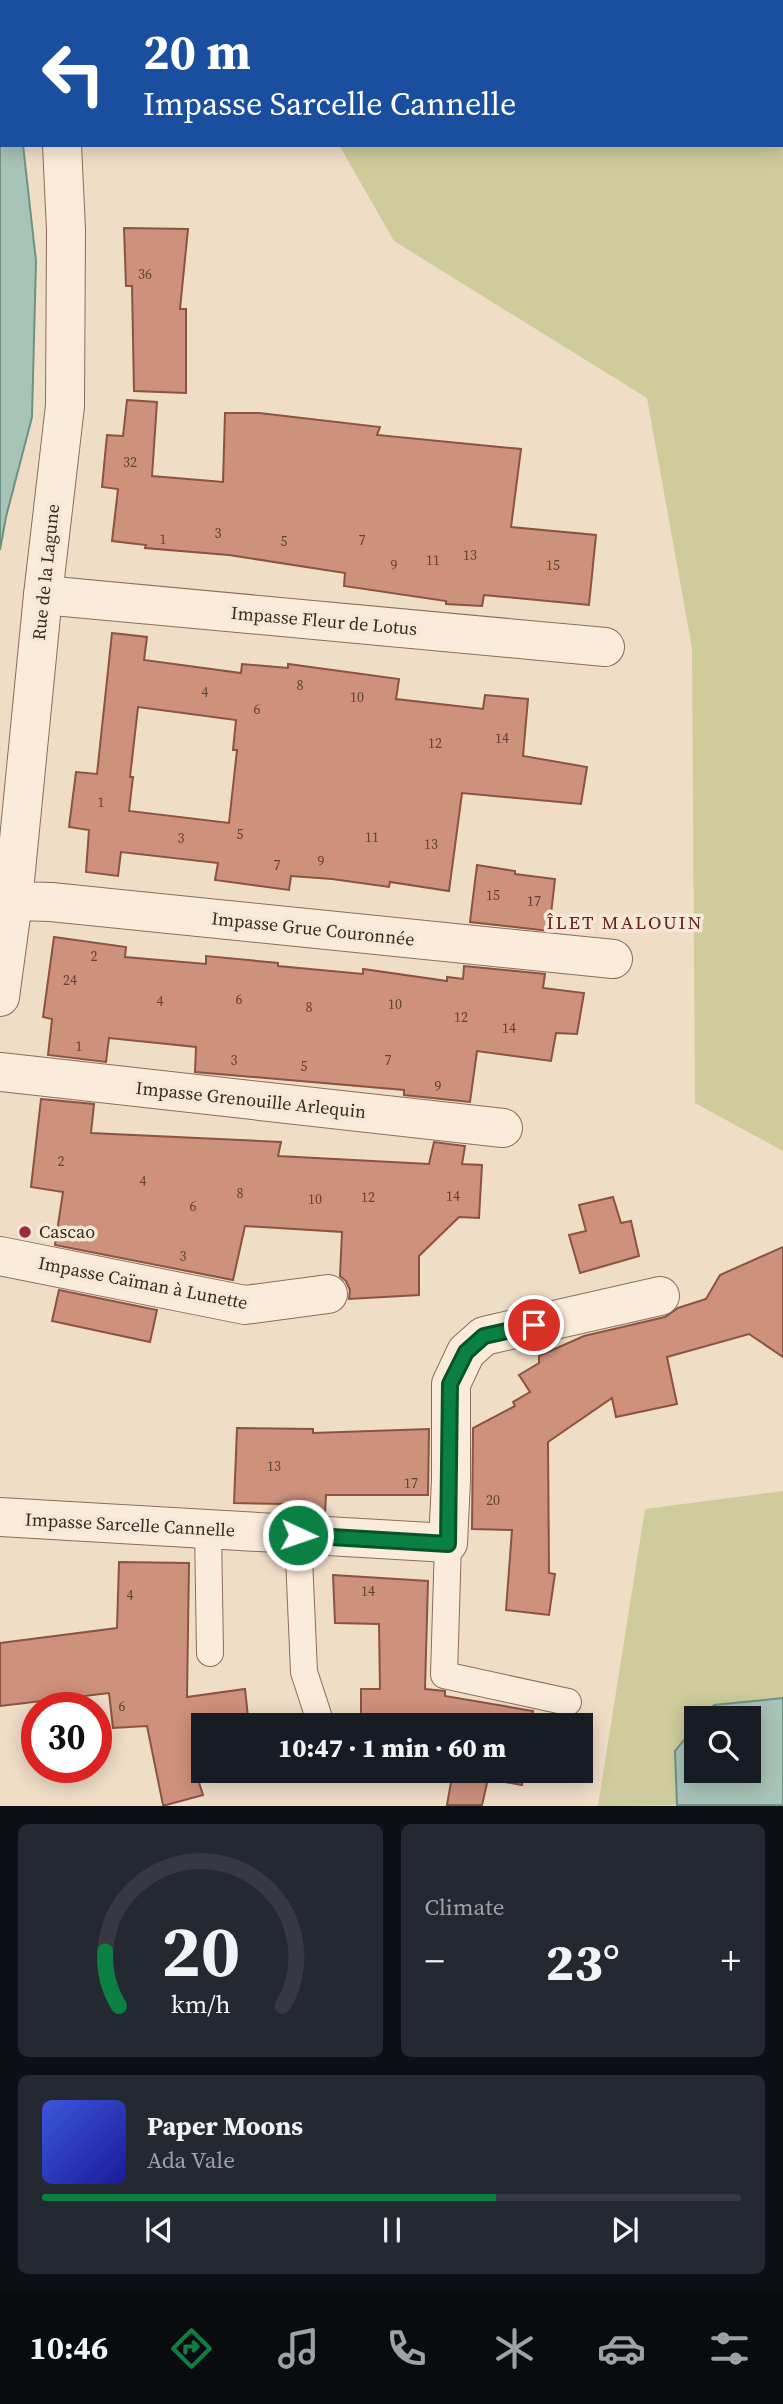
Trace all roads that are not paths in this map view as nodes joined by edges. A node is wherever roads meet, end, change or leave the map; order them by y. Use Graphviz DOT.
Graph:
graph roads {
  1 [pos="62,147"];
  2 [pos="43,595"];
  3 [pos="605,648"];
  4 [pos="13,901"];
  5 [pos="613,959"];
  6 [pos="0,997"];
  7 [pos="0,1072"];
  8 [pos="503,1128"];
  9 [pos="0,1255"];
  10 [pos="328,1293"];
  11 [pos="660,1296"];
  12 [pos="0,1517"];
  13 [pos="208,1529"];
  14 [pos="298,1535"];
  15 [pos="448,1544"];
  16 [pos="210,1653"];
  17 [pos="568,1702"];
  18 [pos="317,1713"];
  1 -- 2 [label="street, Rue de la Lagune"];
  2 -- 3 [label="street, Impasse Fleur de Lotus"];
  2 -- 4 [label="street, Rue de la Lagune"];
  4 -- 5 [label="street, Impasse Grue Couronnée"];
  4 -- 6 [label="street, Rue de la Lagune"];
  7 -- 8 [label="street, Impasse Grenouille Arlequin"];
  9 -- 10 [label="street, Impasse Caïman à Lunette"];
  11 -- 15 [label="street"];
  12 -- 13 [label="street, Impasse Sarcelle Cannelle"];
  13 -- 14 [label="street, Impasse Sarcelle Cannelle"];
  13 -- 16 [label="lane"];
  14 -- 15 [label="street, Impasse Sarcelle Cannelle"];
  14 -- 18 [label="lane"];
  15 -- 17 [label="lane"];
}
